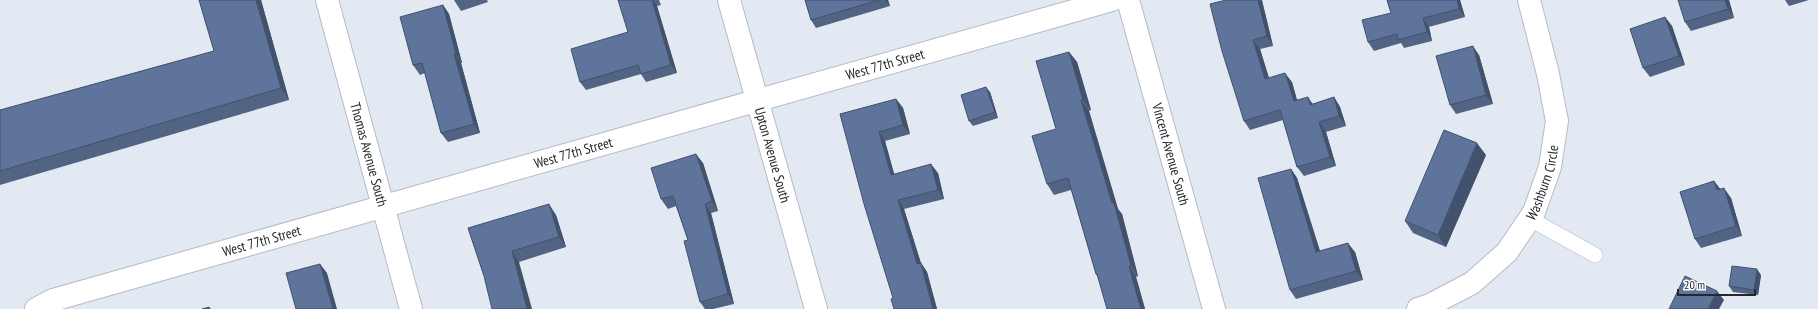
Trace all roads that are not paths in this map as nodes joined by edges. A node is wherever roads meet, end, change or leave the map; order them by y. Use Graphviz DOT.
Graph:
graph roads {
  1 [pos="327,0"];
  2 [pos="729,0"];
  3 [pos="1112,0"];
  4 [pos="1128,0"];
  5 [pos="1529,0"];
  6 [pos="758,101"];
  7 [pos="382,208"];
  8 [pos="1530,218"];
  9 [pos="1595,255"];
  10 [pos="36,309"];
  11 [pos="411,309"];
  12 [pos="816,309"];
  13 [pos="1214,309"];
  14 [pos="1418,309"];
  1 -- 7 [label="street, Thomas Avenue South"];
  2 -- 6 [label="street, Upton Avenue South"];
  3 -- 6 [label="street, West 77th Street"];
  4 -- 13 [label="street, Vincent Avenue South"];
  5 -- 8 [label="street, Washburn Circle"];
  6 -- 7 [label="street, West 77th Street"];
  6 -- 12 [label="street, Upton Avenue South"];
  7 -- 10 [label="street, West 77th Street"];
  7 -- 11 [label="street, Thomas Avenue South"];
  8 -- 9 [label="lane"];
  8 -- 14 [label="street, Washburn Circle"];
}
